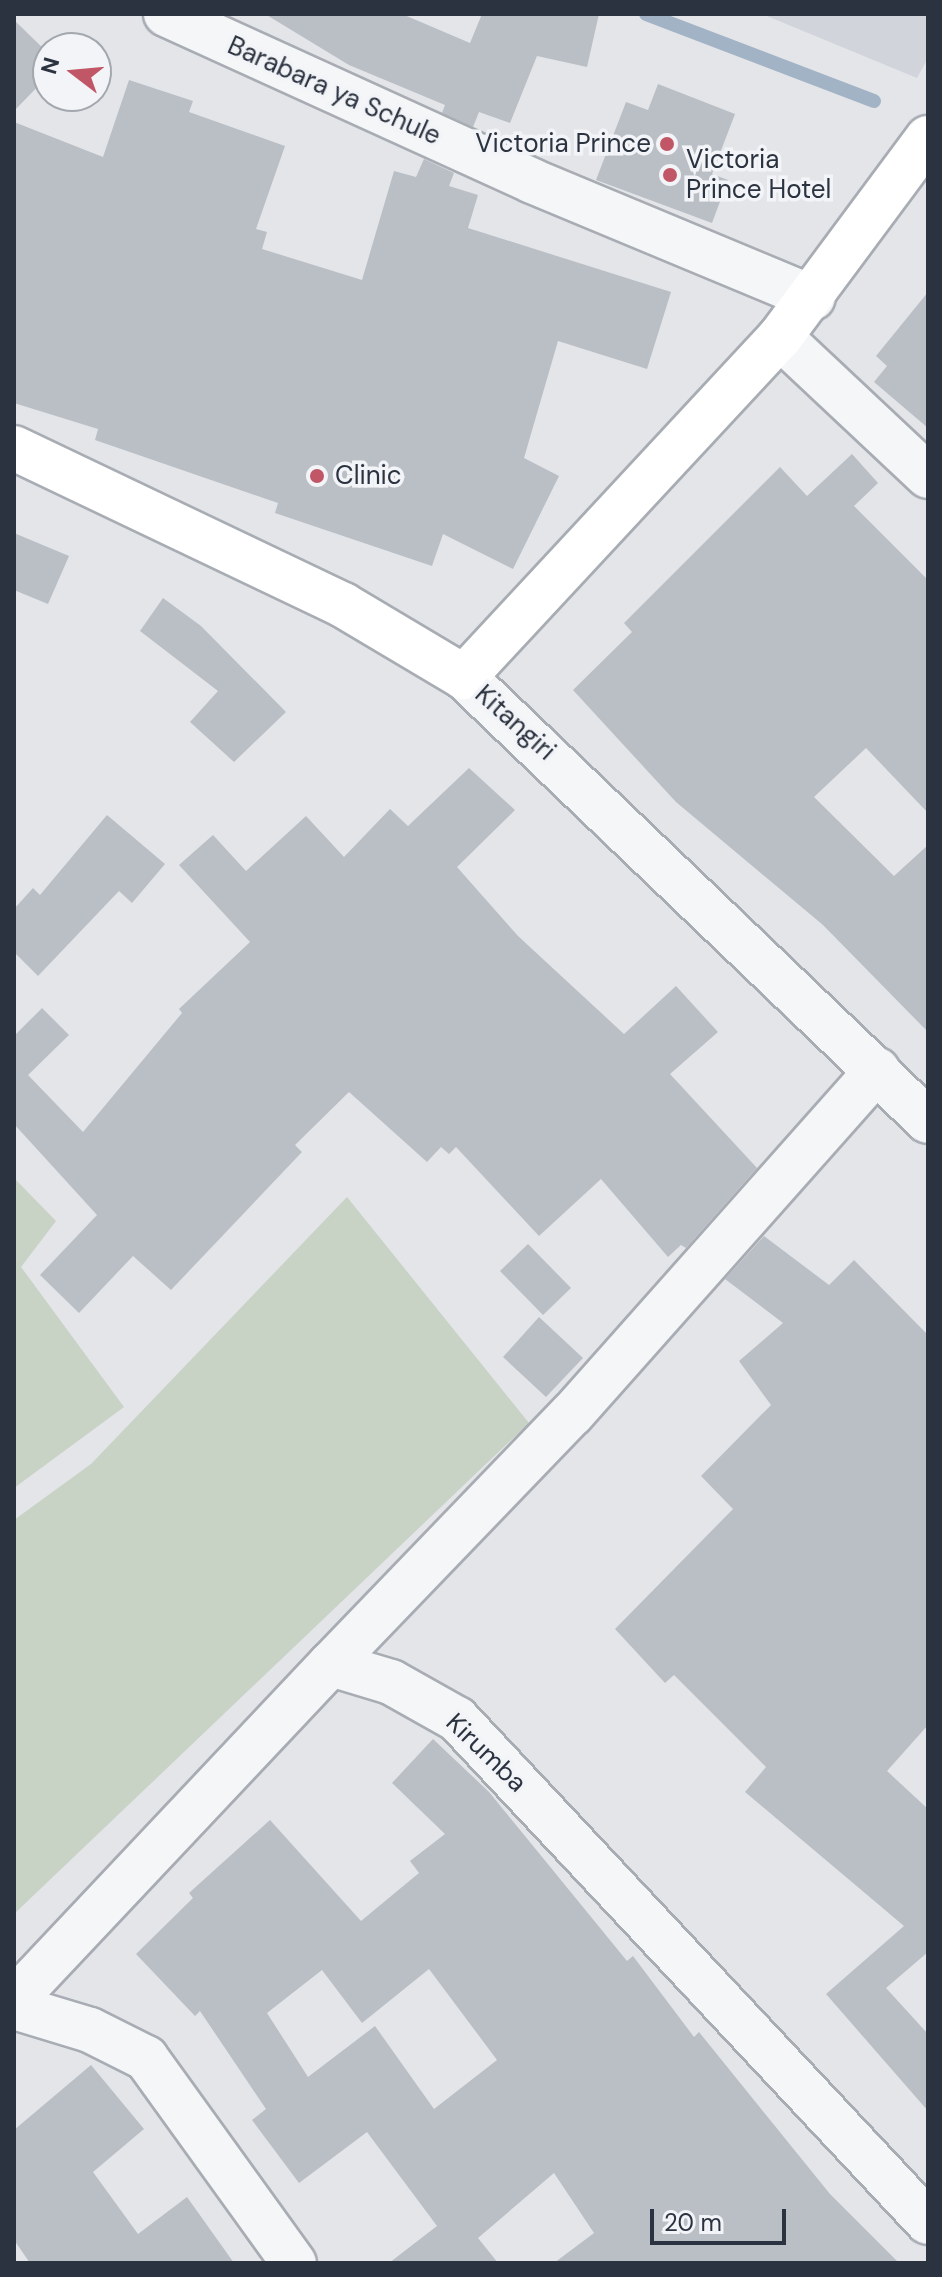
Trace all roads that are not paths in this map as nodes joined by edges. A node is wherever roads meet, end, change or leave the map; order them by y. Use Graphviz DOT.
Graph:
graph roads {
  1 [pos="166,14"];
  2 [pos="928,138"];
  3 [pos="813,298"];
  4 [pos="780,337"];
  5 [pos="14,448"];
  6 [pos="928,476"];
  7 [pos="464,677"];
  8 [pos="877,1070"];
  9 [pos="928,1121"];
  10 [pos="331,1664"];
  11 [pos="14,2000"];
  12 [pos="14,2007"];
  13 [pos="928,2222"];
  14 [pos="294,2263"];
  1 -- 3 [label="street, Barabara ya Schule"];
  2 -- 3 [label="main road"];
  3 -- 4 [label="main road"];
  4 -- 6 [label="street"];
  4 -- 7 [label="main road"];
  5 -- 7 [label="main road, Kitangiri"];
  7 -- 8 [label="street, Kitangiri"];
  8 -- 9 [label="street, Kitangiri"];
  8 -- 10 [label="street"];
  10 -- 11 [label="street"];
  10 -- 13 [label="street, Kirumba"];
  12 -- 14 [label="street"];
}
